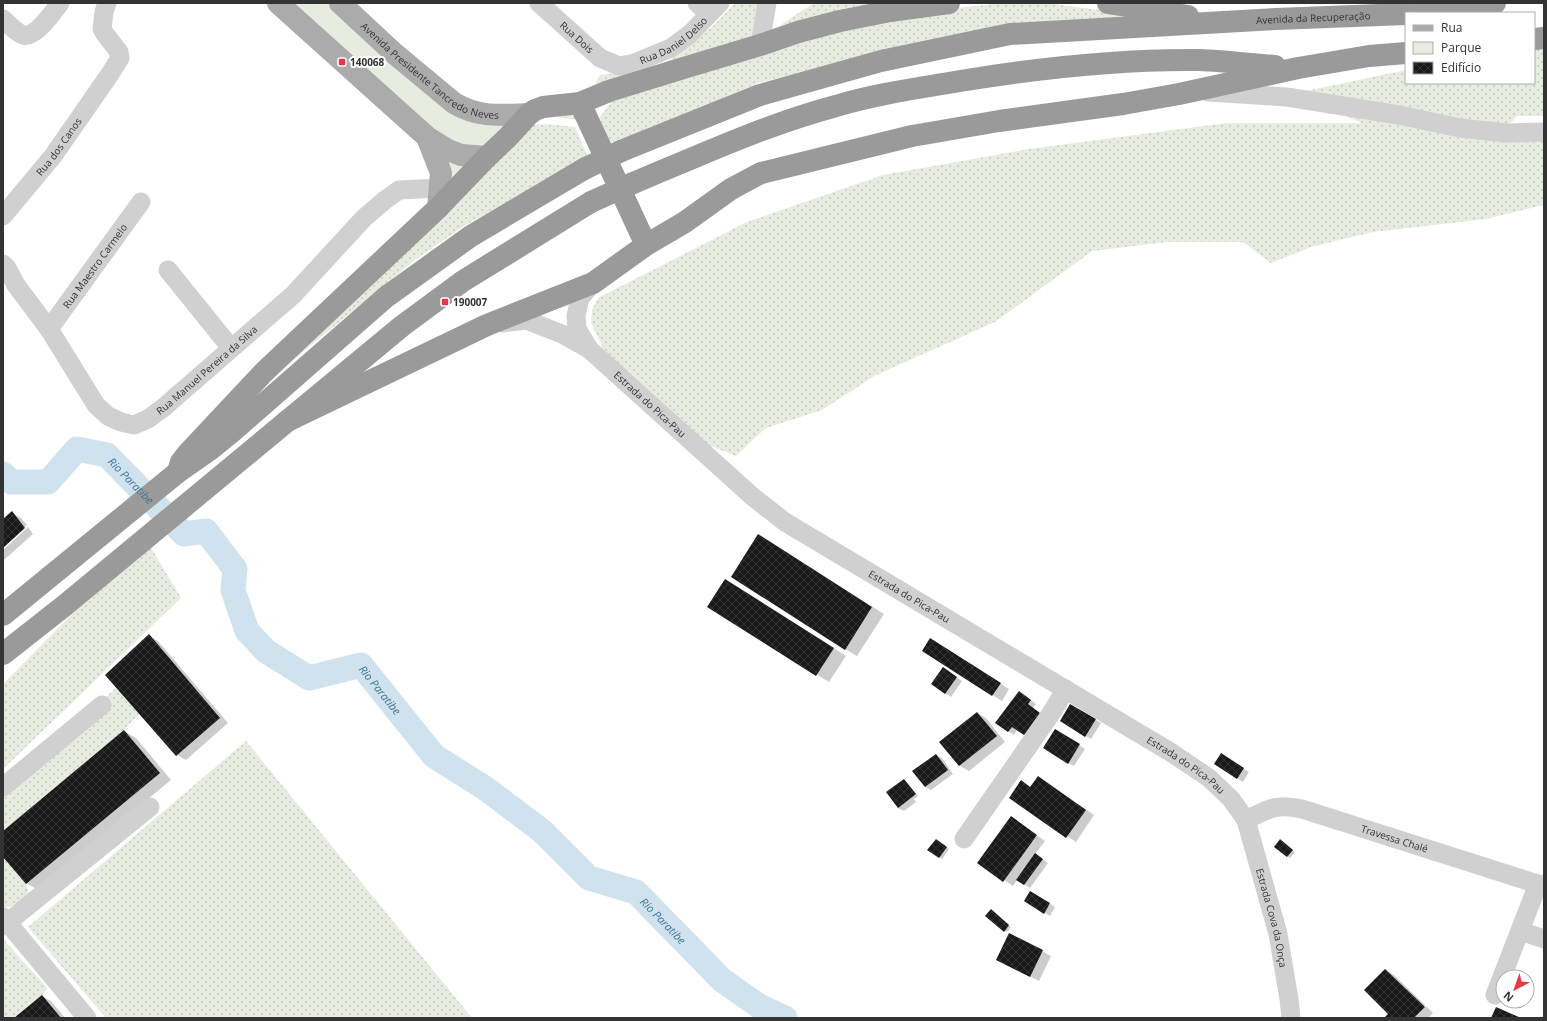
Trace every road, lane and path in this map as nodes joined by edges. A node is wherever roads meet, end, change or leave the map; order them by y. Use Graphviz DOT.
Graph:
graph roads {
  1 [pos="60,3"];
  2 [pos="107,3"];
  3 [pos="278,3"];
  4 [pos="340,3"];
  5 [pos="540,3"];
  6 [pos="767,3"];
  7 [pos="949,3"];
  8 [pos="1108,3"];
  9 [pos="1495,3"];
  10 [pos="709,7"];
  11 [pos="1426,12"];
  12 [pos="1405,14"];
  13 [pos="1221,23"];
  14 [pos="9,24"];
  15 [pos="760,45"];
  16 [pos="1405,53"];
  17 [pos="619,66"];
  18 [pos="1298,68"];
  19 [pos="1179,94"];
  20 [pos="580,103"];
  21 [pos="529,114"];
  22 [pos="1544,132"];
  23 [pos="427,137"];
  24 [pos="487,157"];
  25 [pos="439,198"];
  26 [pos="141,202"];
  27 [pos="3,216"];
  28 [pos="646,245"];
  29 [pos="3,264"];
  30 [pos="168,270"];
  31 [pos="593,283"];
  32 [pos="487,325"];
  33 [pos="49,329"];
  34 [pos="230,348"];
  35 [pos="588,349"];
  36 [pos="287,421"];
  37 [pos="170,478"];
  38 [pos="52,575"];
  39 [pos="3,601"];
  40 [pos="3,615"];
  41 [pos="7,653"];
  42 [pos="1066,690"];
  43 [pos="102,705"];
  44 [pos="3,787"];
  45 [pos="150,808"];
  46 [pos="1246,820"];
  47 [pos="964,839"];
  48 [pos="1541,885"];
  49 [pos="4,922"];
  50 [pos="1520,931"];
  51 [pos="1544,939"];
  52 [pos="1505,969"];
  53 [pos="87,1018"];
  54 [pos="1291,1018"];
  1 -- 14 [label="street"];
  2 -- 27 [label="street, Rua dos Canos"];
  3 -- 23 [label="main road"];
  4 -- 21 [label="main road, Avenida Presidente Tancredo Neves"];
  5 -- 17 [label="street, Rua Dois"];
  6 -- 15 [label="street"];
  7 -- 15 [label="highway"];
  8 -- 13 [label="highway"];
  9 -- 11 [label="highway"];
  10 -- 17 [label="street, Rua Daniel Delso"];
  12 -- 13 [label="highway, Avenida da Recuperação"];
  13 -- 37 [label="highway, bridge"];
  15 -- 20 [label="highway"];
  16 -- 18 [label="highway"];
  18 -- 19 [label="highway"];
  18 -- 36 [label="highway, bridge"];
  19 -- 22 [label="street"];
  19 -- 28 [label="highway"];
  20 -- 21 [label="highway"];
  20 -- 28 [label="highway"];
  21 -- 24 [label="highway"];
  23 -- 24 [label="main road"];
  23 -- 25 [label="main road"];
  24 -- 25 [label="highway"];
  25 -- 34 [label="street, Rua Manuel Pereira da Silva"];
  25 -- 37 [label="highway"];
  26 -- 33 [label="street, Rua Maestro Carmelo"];
  28 -- 31 [label="highway"];
  29 -- 33 [label="street, Rua Manuel Pereira da Silva"];
  30 -- 34 [label="street"];
  31 -- 32 [label="highway"];
  31 -- 35 [label="street, Estrada do Pica-Pau"];
  32 -- 35 [label="street, Estrada do Pica-Pau"];
  32 -- 36 [label="highway"];
  33 -- 34 [label="street, Rua Manuel Pereira da Silva"];
  35 -- 42 [label="street, Estrada do Pica-Pau"];
  36 -- 41 [label="highway"];
  37 -- 38 [label="highway"];
  38 -- 39 [label="main road"];
  38 -- 40 [label="highway"];
  42 -- 46 [label="street, Estrada do Pica-Pau"];
  42 -- 47 [label="street"];
  43 -- 44 [label="street"];
  45 -- 49 [label="street"];
  46 -- 48 [label="street, Travessa Chalé"];
  46 -- 54 [label="street, Estrada Cova da Onça"];
  48 -- 50 [label="street"];
  49 -- 53 [label="street"];
  50 -- 51 [label="street"];
  50 -- 52 [label="street"];
}
